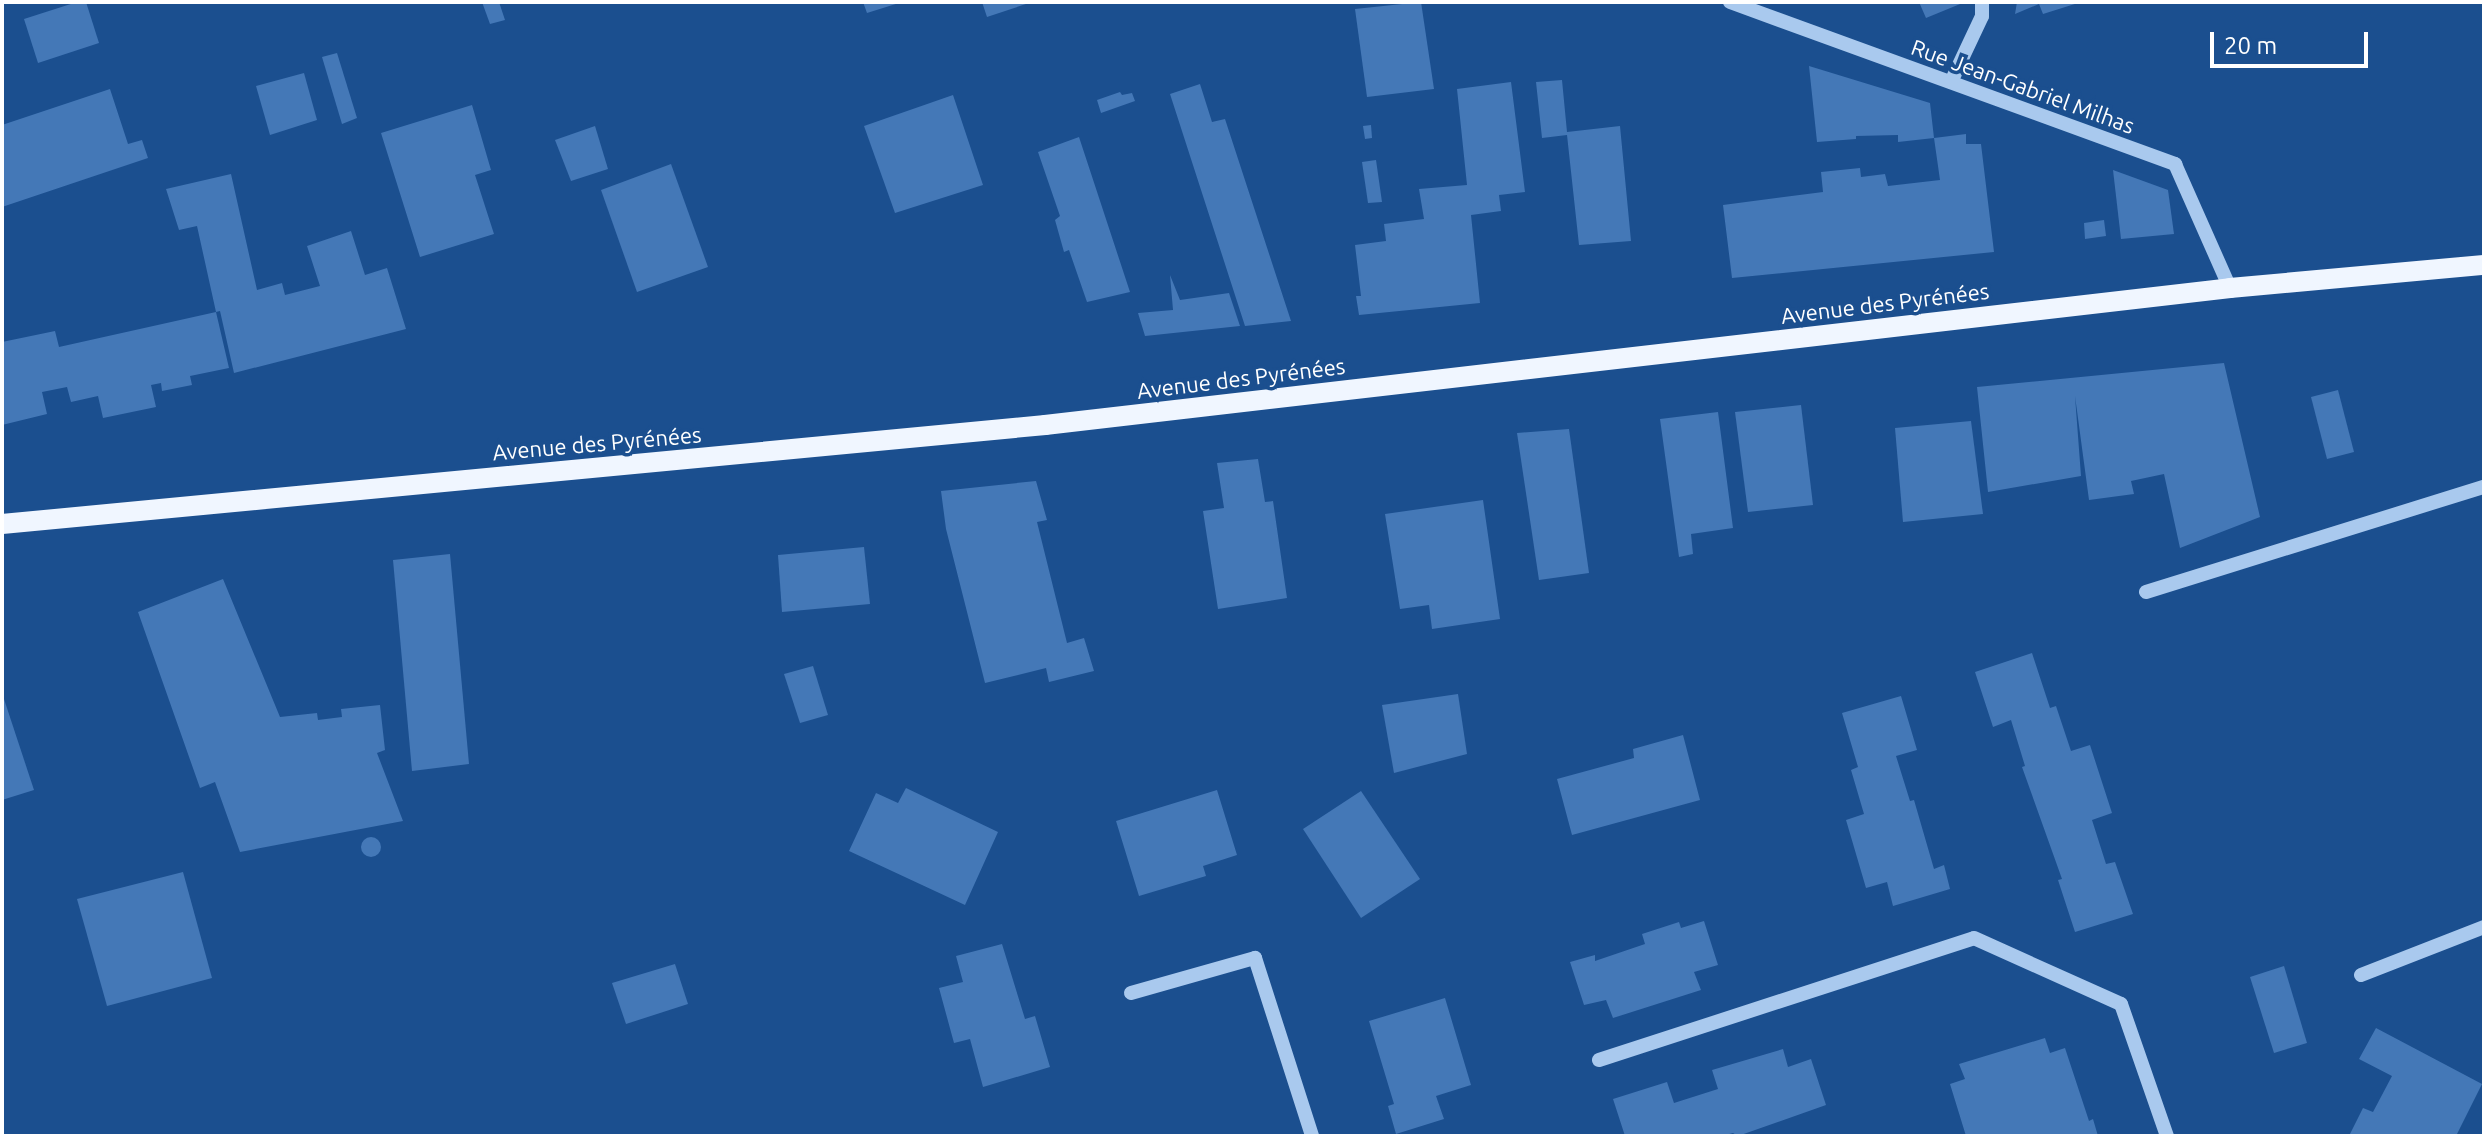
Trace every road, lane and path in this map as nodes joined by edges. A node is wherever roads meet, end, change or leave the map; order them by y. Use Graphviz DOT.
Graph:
graph roads {
  1 [pos="1730,2"];
  2 [pos="1982,2"];
  3 [pos="1951,82"];
  4 [pos="2484,265"];
  5 [pos="2230,288"];
  6 [pos="2484,487"];
  7 [pos="2,524"];
  8 [pos="2146,592"];
  9 [pos="2484,927"];
  10 [pos="2361,975"];
  11 [pos="1131,993"];
  12 [pos="1599,1060"];
  13 [pos="1312,1136"];
  14 [pos="2167,1136"];
  1 -- 3 [label="street, Rue Jean-Gabriel Milhas"];
  2 -- 3 [label="street"];
  3 -- 5 [label="street, Rue Jean-Gabriel Milhas"];
  4 -- 5 [label="main road, Avenue des Pyrénées"];
  5 -- 7 [label="main road, Avenue des Pyrénées"];
  6 -- 8 [label="street"];
  9 -- 10 [label="street"];
  11 -- 13 [label="street"];
  12 -- 14 [label="street"];
}
